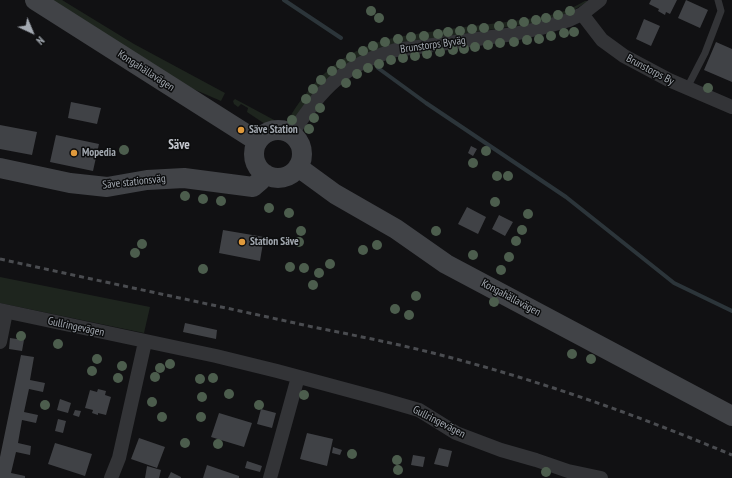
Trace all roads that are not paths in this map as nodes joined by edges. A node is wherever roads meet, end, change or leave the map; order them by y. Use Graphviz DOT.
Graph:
graph roads {
  1 [pos="35,0"];
  2 [pos="600,0"];
  3 [pos="718,0"];
  4 [pos="582,14"];
  5 [pos="687,88"];
  6 [pos="732,107"];
  7 [pos="292,134"];
  8 [pos="257,141"];
  9 [pos="298,167"];
  10 [pos="0,168"];
  11 [pos="265,174"];
  12 [pos="3,311"];
  13 [pos="0,342"];
  14 [pos="145,342"];
  15 [pos="298,377"];
  16 [pos="732,416"];
  17 [pos="111,478"];
  18 [pos="270,478"];
  19 [pos="601,478"];
  1 -- 8 [label="main road, Kongahällavägen"];
  2 -- 4 [label="street, Brunstorps Byväg"];
  3 -- 5 [label="lane"];
  4 -- 5 [label="street, Brunstorps By"];
  4 -- 7 [label="street, Brunstorps Byväg"];
  5 -- 6 [label="street, Brunstorps By"];
  7 -- 8 [label="main road"];
  7 -- 9 [label="main road"];
  8 -- 11 [label="main road"];
  9 -- 11 [label="main road"];
  9 -- 16 [label="main road, Kongahällavägen"];
  10 -- 11 [label="main road, Säve stationsväg"];
  12 -- 13 [label="street, Gullringevägen"];
  12 -- 14 [label="street, Gullringevägen"];
  14 -- 15 [label="street, Gullringevägen"];
  14 -- 17 [label="street"];
  15 -- 18 [label="street"];
  15 -- 19 [label="street, Gullringevägen"];
}
